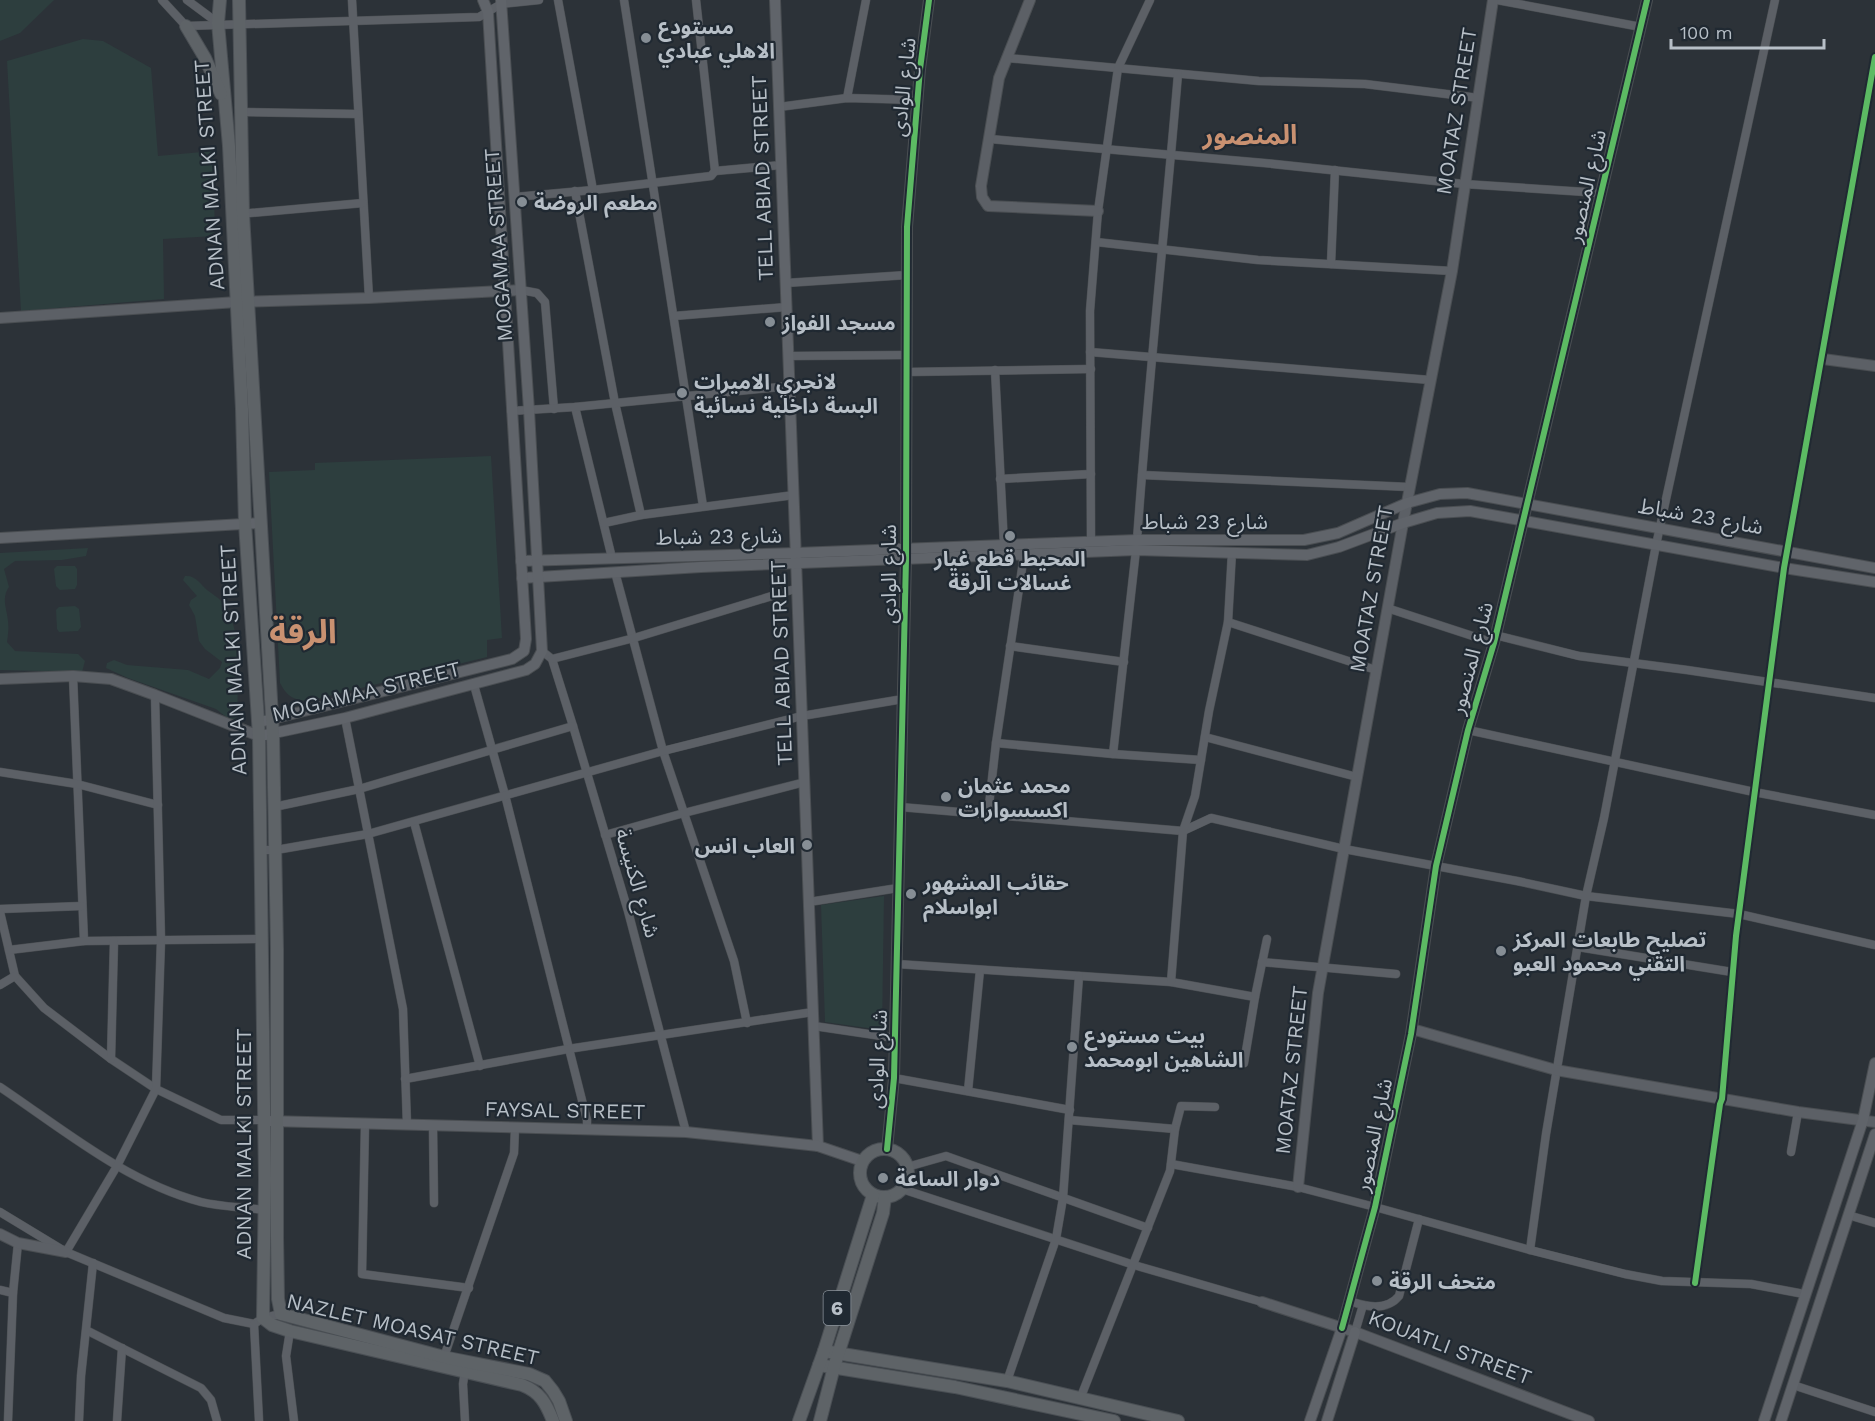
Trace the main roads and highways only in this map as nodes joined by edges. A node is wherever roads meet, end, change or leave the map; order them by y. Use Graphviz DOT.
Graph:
graph roads {
  1 [pos="220,0"];
  2 [pos="239,0"];
  3 [pos="483,0"];
  4 [pos="775,0"];
  5 [pos="501,2"];
  6 [pos="186,26"];
  7 [pos="225,102"];
  8 [pos="238,214"];
  9 [pos="242,303"];
  10 [pos="245,523"];
  11 [pos="260,523"];
  12 [pos="0,538"];
  13 [pos="1137,545"];
  14 [pos="906,554"];
  15 [pos="796,558"];
  16 [pos="537,560"];
  17 [pos="521,561"];
  18 [pos="1875,568"];
  19 [pos="522,578"];
  20 [pos="538,578"];
  21 [pos="1875,582"];
  22 [pos="272,719"];
  23 [pos="257,722"];
  24 [pos="273,734"];
  25 [pos="259,736"];
  26 [pos="1875,1063"];
  27 [pos="270,1121"];
  28 [pos="1875,1134"];
  29 [pos="818,1146"];
  30 [pos="862,1161"];
  31 [pos="879,1196"];
  32 [pos="281,1314"];
  33 [pos="258,1321"];
  34 [pos="1342,1328"];
  35 [pos="1354,1332"];
  36 [pos="824,1351"];
  37 [pos="838,1353"];
  38 [pos="819,1365"];
  39 [pos="834,1367"];
  40 [pos="1063,1416"];
  41 [pos="553,1421"];
  42 [pos="566,1421"];
  43 [pos="799,1421"];
  44 [pos="820,1421"];
  45 [pos="1114,1421"];
  46 [pos="1178,1421"];
  47 [pos="1310,1421"];
  48 [pos="1327,1421"];
  49 [pos="1764,1421"];
  50 [pos="1781,1421"];
  1 -- 7 [label="main road, ADNAN MALKI STREET"];
  2 -- 8 [label="main road, ADNAN MALKI STREET"];
  3 -- 17 [label="main road, MOGAMAA STREET"];
  4 -- 15 [label="main road, TELL ABIAD STREET"];
  5 -- 16 [label="main road, MOGAMAA STREET"];
  6 -- 7 [label="main road"];
  7 -- 8 [label="main road, ADNAN MALKI STREET"];
  8 -- 9 [label="main road, ADNAN MALKI STREET"];
  9 -- 10 [label="main road, ADNAN MALKI STREET"];
  9 -- 11 [label="main road, ADNAN MALKI STREET"];
  10 -- 11 [label="main road"];
  10 -- 12 [label="main road"];
  10 -- 23 [label="main road, ADNAN MALKI STREET"];
  11 -- 22 [label="main road, ADNAN MALKI STREET"];
  13 -- 14 [label="main road, شارع 23 شباط"];
  13 -- 14 [label="main road, شارع 23 شباط"];
  13 -- 18 [label="main road, شارع 23 شباط"];
  13 -- 21 [label="main road, شارع 23 شباط"];
  14 -- 15 [label="main road, شارع 23 شباط"];
  15 -- 16 [label="main road, شارع 23 شباط"];
  15 -- 20 [label="main road, شارع 23 شباط"];
  15 -- 29 [label="main road, TELL ABIAD STREET"];
  16 -- 17 [label="main road, شارع 23 شباط"];
  16 -- 20 [label="main road, MOGAMAA STREET"];
  17 -- 19 [label="main road, MOGAMAA STREET"];
  19 -- 20 [label="main road, شارع 23 شباط"];
  19 -- 22 [label="main road, MOGAMAA STREET"];
  20 -- 24 [label="main road, MOGAMAA STREET"];
  22 -- 23 [label="main road, MOGAMAA STREET"];
  22 -- 24 [label="main road, ADNAN MALKI STREET"];
  23 -- 25 [label="main road, ADNAN MALKI STREET"];
  24 -- 25 [label="main road, MOGAMAA STREET"];
  24 -- 27 [label="main road, ADNAN MALKI STREET"];
  25 -- 27 [label="main road, ADNAN MALKI STREET"];
  26 -- 49 [label="main road"];
  27 -- 29 [label="main road, FAYSAL STREET"];
  27 -- 32 [label="main road, ADNAN MALKI STREET"];
  27 -- 33 [label="main road, ADNAN MALKI STREET"];
  28 -- 50 [label="main road"];
  29 -- 30 [label="main road, FAYSAL STREET"];
  30 -- 31 [label="main road"];
  30 -- 31 [label="main road"];
  31 -- 36 [label="main road, 6"];
  31 -- 37 [label="main road, 6"];
  32 -- 42 [label="main road, NAZLET MOASAT STREET"];
  33 -- 41 [label="main road, NAZLET MOASAT STREET"];
  34 -- 47 [label="main road, شارع المنصور"];
  35 -- 48 [label="main road"];
  36 -- 37 [label="main road"];
  36 -- 38 [label="main road, 6"];
  37 -- 39 [label="main road, 6"];
  37 -- 46 [label="main road"];
  38 -- 39 [label="main road"];
  38 -- 43 [label="main road, 6"];
  39 -- 40 [label="main road"];
  39 -- 44 [label="main road, 6"];
  40 -- 45 [label="main road"];
}
